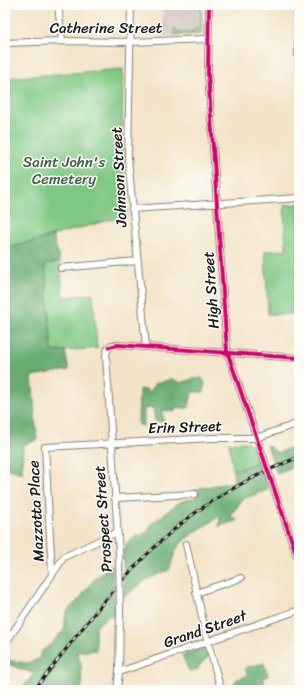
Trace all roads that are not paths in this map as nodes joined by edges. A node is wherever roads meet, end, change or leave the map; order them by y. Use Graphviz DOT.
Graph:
graph roads {
  1 [pos="58,5"];
  2 [pos="131,5"];
  3 [pos="209,5"];
  4 [pos="297,5"];
  5 [pos="208,39"];
  6 [pos="62,41"];
  7 [pos="130,42"];
  8 [pos="5,43"];
  9 [pos="299,86"];
  10 [pos="299,198"];
  11 [pos="216,204"];
  12 [pos="132,209"];
  13 [pos="137,261"];
  14 [pos="61,268"];
  15 [pos="146,347"];
  16 [pos="228,353"];
  17 [pos="299,358"];
  18 [pos="299,423"];
  19 [pos="256,438"];
  20 [pos="112,444"];
  21 [pos="45,446"];
  22 [pos="195,494"];
  23 [pos="115,498"];
  24 [pos="117,532"];
  25 [pos="186,544"];
  26 [pos="299,562"];
  27 [pos="52,573"];
  28 [pos="241,578"];
  29 [pos="196,593"];
  30 [pos="299,610"];
  31 [pos="208,641"];
  32 [pos="5,644"];
  33 [pos="119,672"];
  34 [pos="117,690"];
  35 [pos="220,690"];
  1 -- 6 [label="street"];
  2 -- 7 [label="street, Johnson Street"];
  3 -- 5 [label="street, High Street"];
  4 -- 9 [label="street"];
  5 -- 7 [label="street, Catherine Street"];
  5 -- 11 [label="street, High Street"];
  6 -- 7 [label="street, Catherine Street"];
  6 -- 8 [label="street, Catherine Street"];
  7 -- 12 [label="street, Johnson Street"];
  10 -- 11 [label="street"];
  11 -- 12 [label="street"];
  11 -- 16 [label="street, High Street"];
  12 -- 13 [label="street, Johnson Street"];
  13 -- 14 [label="street"];
  13 -- 15 [label="street, Johnson Street"];
  15 -- 16 [label="street"];
  15 -- 20 [label="street, Prospect Street"];
  16 -- 17 [label="street"];
  16 -- 19 [label="street, High Street"];
  18 -- 19 [label="street, Erin Street"];
  19 -- 20 [label="street, Erin Street"];
  19 -- 26 [label="street, High Street, bridge"];
  20 -- 21 [label="street, Erin Street"];
  20 -- 23 [label="street, Prospect Street"];
  21 -- 27 [label="street, Mazzotta Place"];
  22 -- 23 [label="street"];
  23 -- 24 [label="street, Prospect Street"];
  24 -- 27 [label="street"];
  24 -- 33 [label="street, Prospect Street, bridge"];
  25 -- 29 [label="street"];
  27 -- 32 [label="street"];
  28 -- 29 [label="street"];
  29 -- 31 [label="street"];
  30 -- 31 [label="street, Grand Street"];
  31 -- 33 [label="street, Grand Street"];
  31 -- 35 [label="street"];
  33 -- 34 [label="street, Prospect Street"];
}
